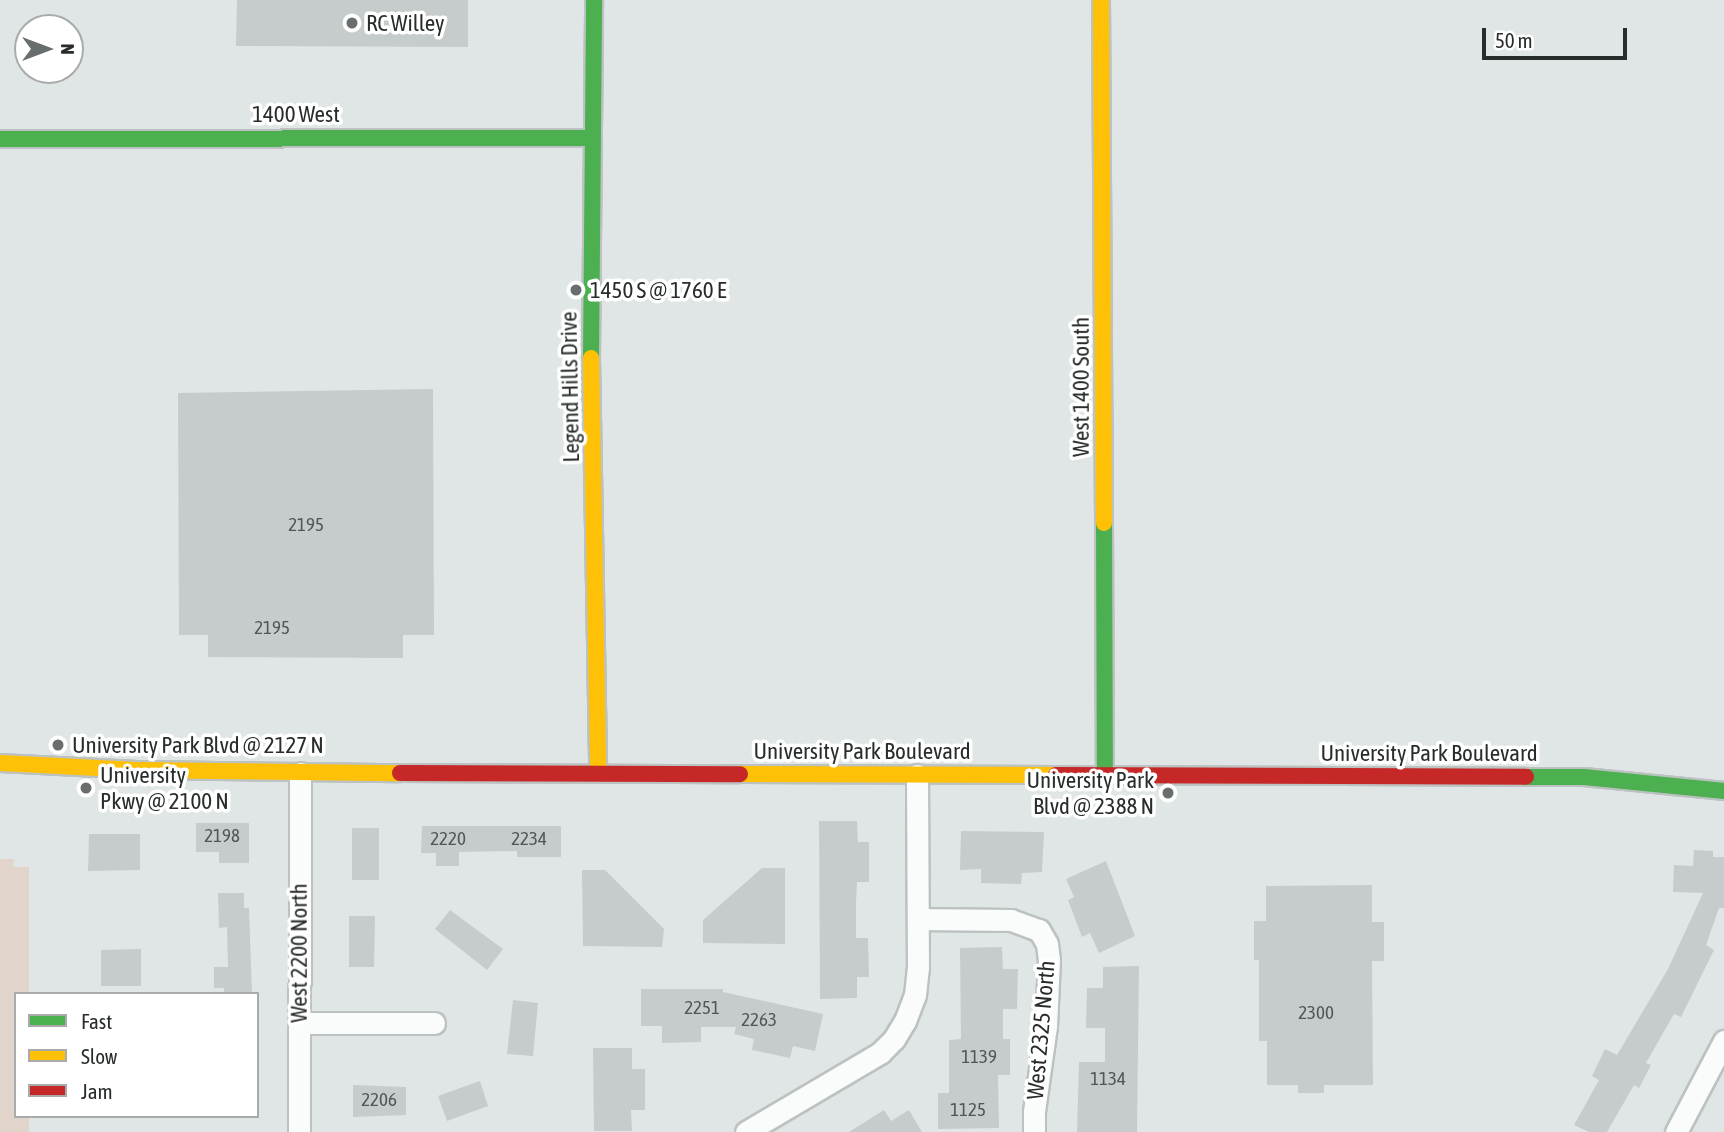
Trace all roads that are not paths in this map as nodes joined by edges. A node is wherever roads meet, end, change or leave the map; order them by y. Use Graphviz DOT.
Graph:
graph roads {
  1 [pos="594,0"];
  2 [pos="1101,0"];
  3 [pos="592,138"];
  4 [pos="0,139"];
  5 [pos="0,763"];
  6 [pos="300,773"];
  7 [pos="598,773"];
  8 [pos="1105,774"];
  9 [pos="917,775"];
  10 [pos="1724,791"];
  11 [pos="918,919"];
  12 [pos="299,1023"];
  13 [pos="434,1023"];
  14 [pos="1724,1041"];
  15 [pos="299,1132"];
  16 [pos="746,1132"];
  17 [pos="1034,1132"];
  18 [pos="1676,1132"];
  1 -- 3 [label="street, Legend Hills Drive"];
  2 -- 8 [label="street, West 1400 South"];
  3 -- 4 [label="street, 1400 West"];
  3 -- 7 [label="street, Legend Hills Drive"];
  5 -- 6 [label="street, University Park Boulevard"];
  6 -- 7 [label="street, University Park Boulevard"];
  6 -- 12 [label="street, West 2200 North"];
  7 -- 9 [label="street, University Park Boulevard"];
  8 -- 9 [label="street, University Park Boulevard"];
  8 -- 10 [label="street, University Park Boulevard"];
  9 -- 11 [label="street"];
  11 -- 16 [label="street"];
  11 -- 17 [label="street, West 2325 North"];
  12 -- 13 [label="street"];
  12 -- 15 [label="street, West 2200 North"];
  14 -- 18 [label="street"];
}
